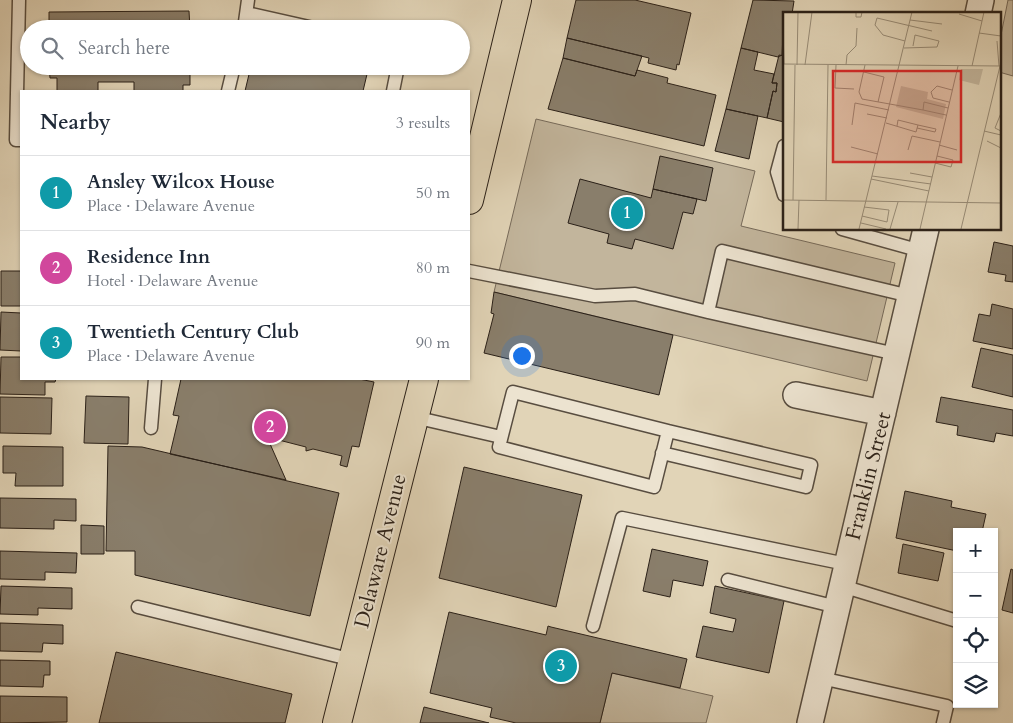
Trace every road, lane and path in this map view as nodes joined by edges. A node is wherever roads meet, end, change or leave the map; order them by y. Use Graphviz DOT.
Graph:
graph roads {
  1 [pos="19,0"];
  2 [pos="248,0"];
  3 [pos="517,0"];
  4 [pos="247,13"];
  5 [pos="246,20"];
  6 [pos="278,20"];
  7 [pos="232,75"];
  8 [pos="396,75"];
  9 [pos="228,90"];
  10 [pos="393,90"];
  11 [pos="20,140"];
  12 [pos="783,150"];
  13 [pos="783,192"];
  14 [pos="470,196"];
  15 [pos="849,230"];
  16 [pos="924,240"];
  17 [pos="470,271"];
  18 [pos="910,296"];
  19 [pos="708,312"];
  20 [pos="896,354"];
  21 [pos="155,380"];
  22 [pos="424,380"];
  23 [pos="796,395"];
  24 [pos="883,413"];
  25 [pos="414,417"];
  26 [pos="151,428"];
  27 [pos="668,431"];
  28 [pos="501,437"];
  29 [pos="662,453"];
  30 [pos="728,580"];
  31 [pos="841,586"];
  32 [pos="138,607"];
  33 [pos="953,619"];
  34 [pos="593,626"];
  35 [pos="353,660"];
  36 [pos="821,678"];
  37 [pos="337,723"];
  38 [pos="810,723"];
  39 [pos="943,723"];
  1 -- 11 [label="lane"];
  2 -- 4 [label="lane"];
  3 -- 14 [label="main road"];
  4 -- 5 [label="lane"];
  4 -- 6 [label="lane"];
  7 -- 9 [label="lane"];
  8 -- 10 [label="lane"];
  12 -- 13 [label="lane"];
  15 -- 16 [label="lane"];
  16 -- 18 [label="street, Franklin Street"];
  17 -- 19 [label="lane"];
  18 -- 19 [label="lane"];
  18 -- 20 [label="street, Franklin Street"];
  19 -- 20 [label="lane"];
  20 -- 24 [label="street, Franklin Street"];
  21 -- 26 [label="lane"];
  22 -- 25 [label="main road, Delaware Avenue"];
  23 -- 24 [label="street"];
  24 -- 31 [label="street, Franklin Street"];
  25 -- 28 [label="lane"];
  25 -- 35 [label="main road, Delaware Avenue"];
  27 -- 28 [label="lane"];
  27 -- 29 [label="lane"];
  27 -- 29 [label="lane"];
  28 -- 29 [label="lane"];
  30 -- 31 [label="lane"];
  31 -- 33 [label="lane"];
  31 -- 34 [label="lane"];
  31 -- 36 [label="street, Franklin Street"];
  32 -- 35 [label="lane"];
  35 -- 37 [label="main road, Delaware Avenue"];
  36 -- 38 [label="street, Franklin Street"];
  36 -- 39 [label="lane"];
}
